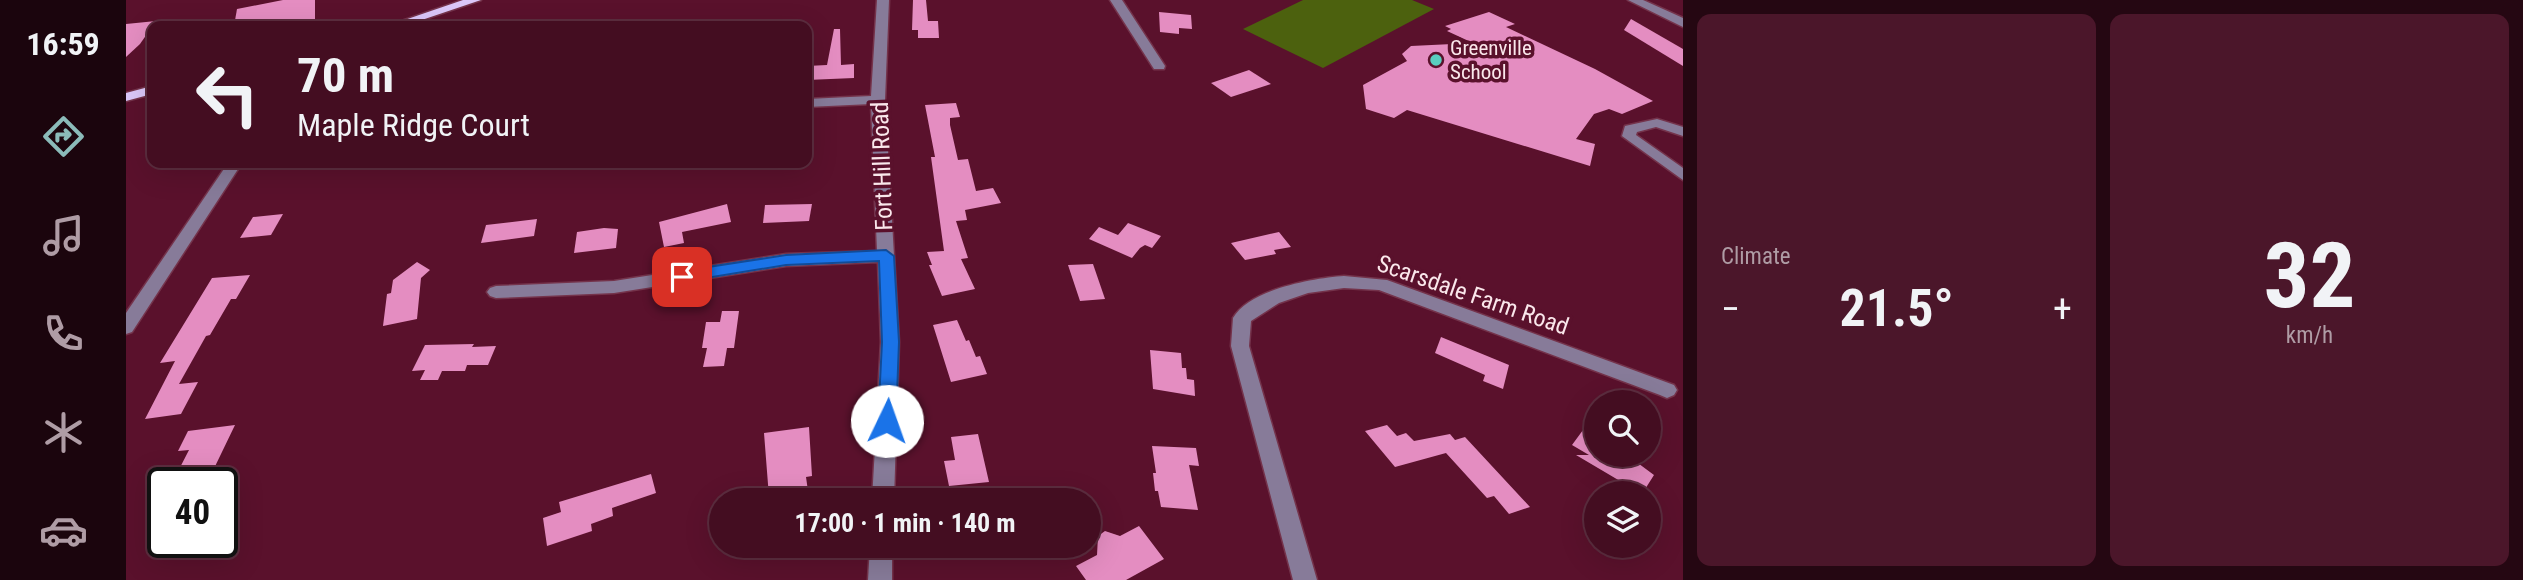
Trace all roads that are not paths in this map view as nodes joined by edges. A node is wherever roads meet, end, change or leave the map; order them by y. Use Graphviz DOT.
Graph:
graph roads {
  1 [pos="475,0"];
  2 [pos="883,0"];
  3 [pos="1116,0"];
  4 [pos="1634,0"];
  5 [pos="409,21"];
  6 [pos="1683,23"];
  7 [pos="1160,66"];
  8 [pos="147,91"];
  9 [pos="126,97"];
  10 [pos="878,100"];
  11 [pos="812,103"];
  12 [pos="1683,132"];
  13 [pos="232,168"];
  14 [pos="1683,175"];
  15 [pos="886,256"];
  16 [pos="496,292"];
  17 [pos="126,327"];
  18 [pos="1667,390"];
  19 [pos="884,488"];
  20 [pos="881,558"];
  21 [pos="880,580"];
  22 [pos="1305,580"];
  1 -- 5 [label="main road"];
  2 -- 10 [label="street, Fort Hill Road"];
  3 -- 7 [label="street"];
  4 -- 6 [label="street"];
  8 -- 9 [label="main road"];
  10 -- 11 [label="street"];
  10 -- 15 [label="street, Fort Hill Road"];
  12 -- 14 [label="street"];
  13 -- 17 [label="street"];
  15 -- 16 [label="street"];
  15 -- 19 [label="street, Fort Hill Road"];
  18 -- 22 [label="street, Scarsdale Farm Road"];
  20 -- 21 [label="street"];
}
